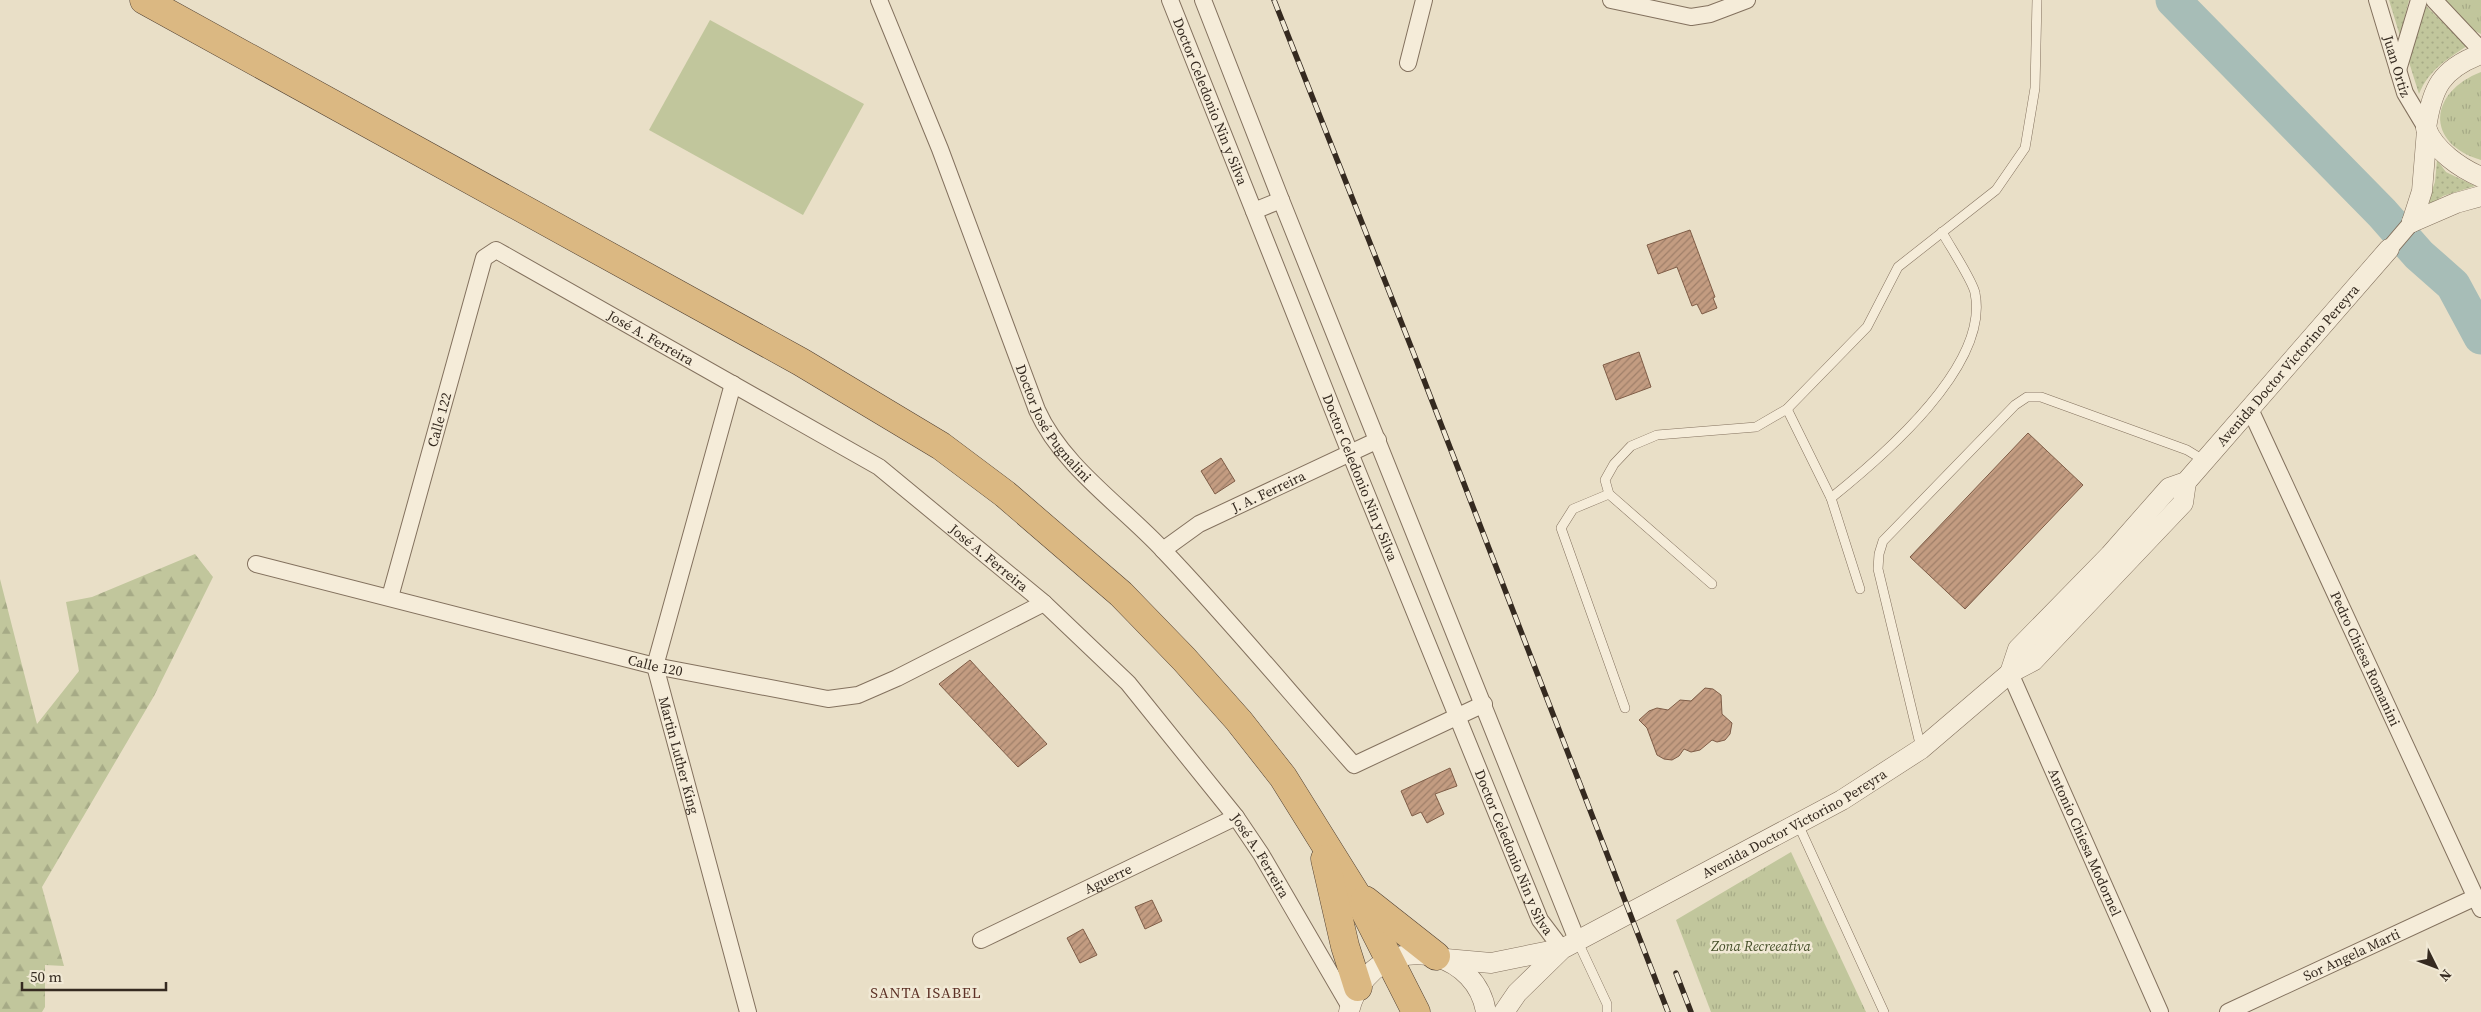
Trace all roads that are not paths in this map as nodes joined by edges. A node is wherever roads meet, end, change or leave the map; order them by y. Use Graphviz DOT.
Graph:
graph roads {
  1 [pos="144,0"];
  2 [pos="879,0"];
  3 [pos="1170,0"];
  4 [pos="1204,0"];
  5 [pos="1424,0"];
  6 [pos="1611,0"];
  7 [pos="1747,0"];
  8 [pos="2037,0"];
  9 [pos="2377,0"];
  10 [pos="2419,0"];
  11 [pos="2434,0"];
  12 [pos="2481,50"];
  13 [pos="2481,54"];
  14 [pos="1408,62"];
  15 [pos="2398,71"];
  16 [pos="2426,129"];
  17 [pos="2481,177"];
  18 [pos="2481,196"];
  19 [pos="1281,200"];
  20 [pos="1254,211"];
  21 [pos="2412,222"];
  22 [pos="1942,232"];
  23 [pos="2389,249"];
  24 [pos="496,250"];
  25 [pos="733,384"];
  26 [pos="1788,409"];
  27 [pos="2250,409"];
  28 [pos="1378,440"];
  29 [pos="1350,453"];
  30 [pos="2205,461"];
  31 [pos="1609,494"];
  32 [pos="1832,498"];
  33 [pos="1163,550"];
  34 [pos="256,564"];
  35 [pos="1712,584"];
  36 [pos="1860,589"];
  37 [pos="390,597"];
  38 [pos="1044,603"];
  39 [pos="655,666"];
  40 [pos="2010,673"];
  41 [pos="1484,704"];
  42 [pos="1625,708"];
  43 [pos="1457,717"];
  44 [pos="1921,749"];
  45 [pos="1236,817"];
  46 [pos="1798,824"];
  47 [pos="1317,831"];
  48 [pos="1356,894"];
  49 [pos="2478,903"];
  50 [pos="981,940"];
  51 [pos="1570,944"];
  52 [pos="1441,958"];
  53 [pos="1391,959"];
  54 [pos="1353,1002"];
  55 [pos="748,1012"];
  56 [pos="1416,1012"];
  57 [pos="1486,1012"];
  58 [pos="1504,1012"];
  59 [pos="1607,1012"];
  60 [pos="1884,1012"];
  61 [pos="2160,1012"];
  62 [pos="2228,1012"];
  1 -- 47 [label="highway"];
  2 -- 33 [label="street, Doctor José Pugnalini"];
  3 -- 20 [label="street, Doctor Celedonio Nin y Silva"];
  4 -- 19 [label="street, Doctor Celedonio Nin y Silva"];
  5 -- 14 [label="street"];
  6 -- 7 [label="street"];
  8 -- 22 [label="lane"];
  9 -- 15 [label="street, Juan Ortiz"];
  10 -- 15 [label="street"];
  11 -- 12 [label="street"];
  13 -- 16 [label="street"];
  15 -- 16 [label="street, Juan Ortiz"];
  16 -- 17 [label="street"];
  16 -- 21 [label="street"];
  18 -- 21 [label="street"];
  19 -- 20 [label="street"];
  19 -- 28 [label="street, Doctor Celedonio Nin y Silva"];
  20 -- 29 [label="street, Doctor Celedonio Nin y Silva"];
  21 -- 23 [label="street"];
  22 -- 26 [label="lane"];
  22 -- 32 [label="lane"];
  23 -- 27 [label="street, Avenida Doctor Victorino Pereyra"];
  24 -- 25 [label="street, José A. Ferreira"];
  24 -- 37 [label="street, Calle 122"];
  25 -- 38 [label="street, José A. Ferreira"];
  25 -- 39 [label="street"];
  26 -- 31 [label="lane"];
  26 -- 32 [label="lane"];
  27 -- 30 [label="street, Avenida Doctor Victorino Pereyra"];
  27 -- 49 [label="street, Pedro Chiesa Romanini"];
  28 -- 29 [label="street, J. A. Ferreira"];
  28 -- 41 [label="street, Doctor Celedonio Nin y Silva"];
  29 -- 33 [label="street, J. A. Ferreira"];
  29 -- 43 [label="street, Doctor Celedonio Nin y Silva"];
  30 -- 40 [label="street, Avenida Doctor Victorino Pereyra"];
  30 -- 44 [label="lane"];
  31 -- 35 [label="lane"];
  31 -- 42 [label="lane"];
  32 -- 36 [label="lane"];
  33 -- 43 [label="street, Doctor José Pugnalini"];
  34 -- 37 [label="street, Calle 120"];
  37 -- 39 [label="street, Calle 120"];
  38 -- 39 [label="street, Calle 120"];
  38 -- 45 [label="street, José A. Ferreira"];
  39 -- 55 [label="street, Martin Luther King"];
  40 -- 44 [label="street, Avenida Doctor Victorino Pereyra"];
  40 -- 61 [label="street, Antonio Chiesa Modornel"];
  41 -- 43 [label="street"];
  41 -- 51 [label="street, Doctor Celedonio Nin y Silva"];
  43 -- 51 [label="street, Doctor Celedonio Nin y Silva"];
  44 -- 46 [label="street, Avenida Doctor Victorino Pereyra"];
  45 -- 50 [label="street, Aguerre"];
  45 -- 54 [label="street, José A. Ferreira"];
  46 -- 51 [label="street, Avenida Doctor Victorino Pereyra"];
  46 -- 60 [label="lane"];
  47 -- 48 [label="highway"];
  47 -- 54 [label="highway"];
  48 -- 52 [label="highway"];
  48 -- 53 [label="highway"];
  49 -- 62 [label="street, Sor Angela Marti"];
  51 -- 52 [label="street"];
  51 -- 58 [label="street"];
  51 -- 59 [label="lane"];
  52 -- 53 [label="street"];
  52 -- 57 [label="street"];
  53 -- 54 [label="street"];
  53 -- 56 [label="highway"];
}
